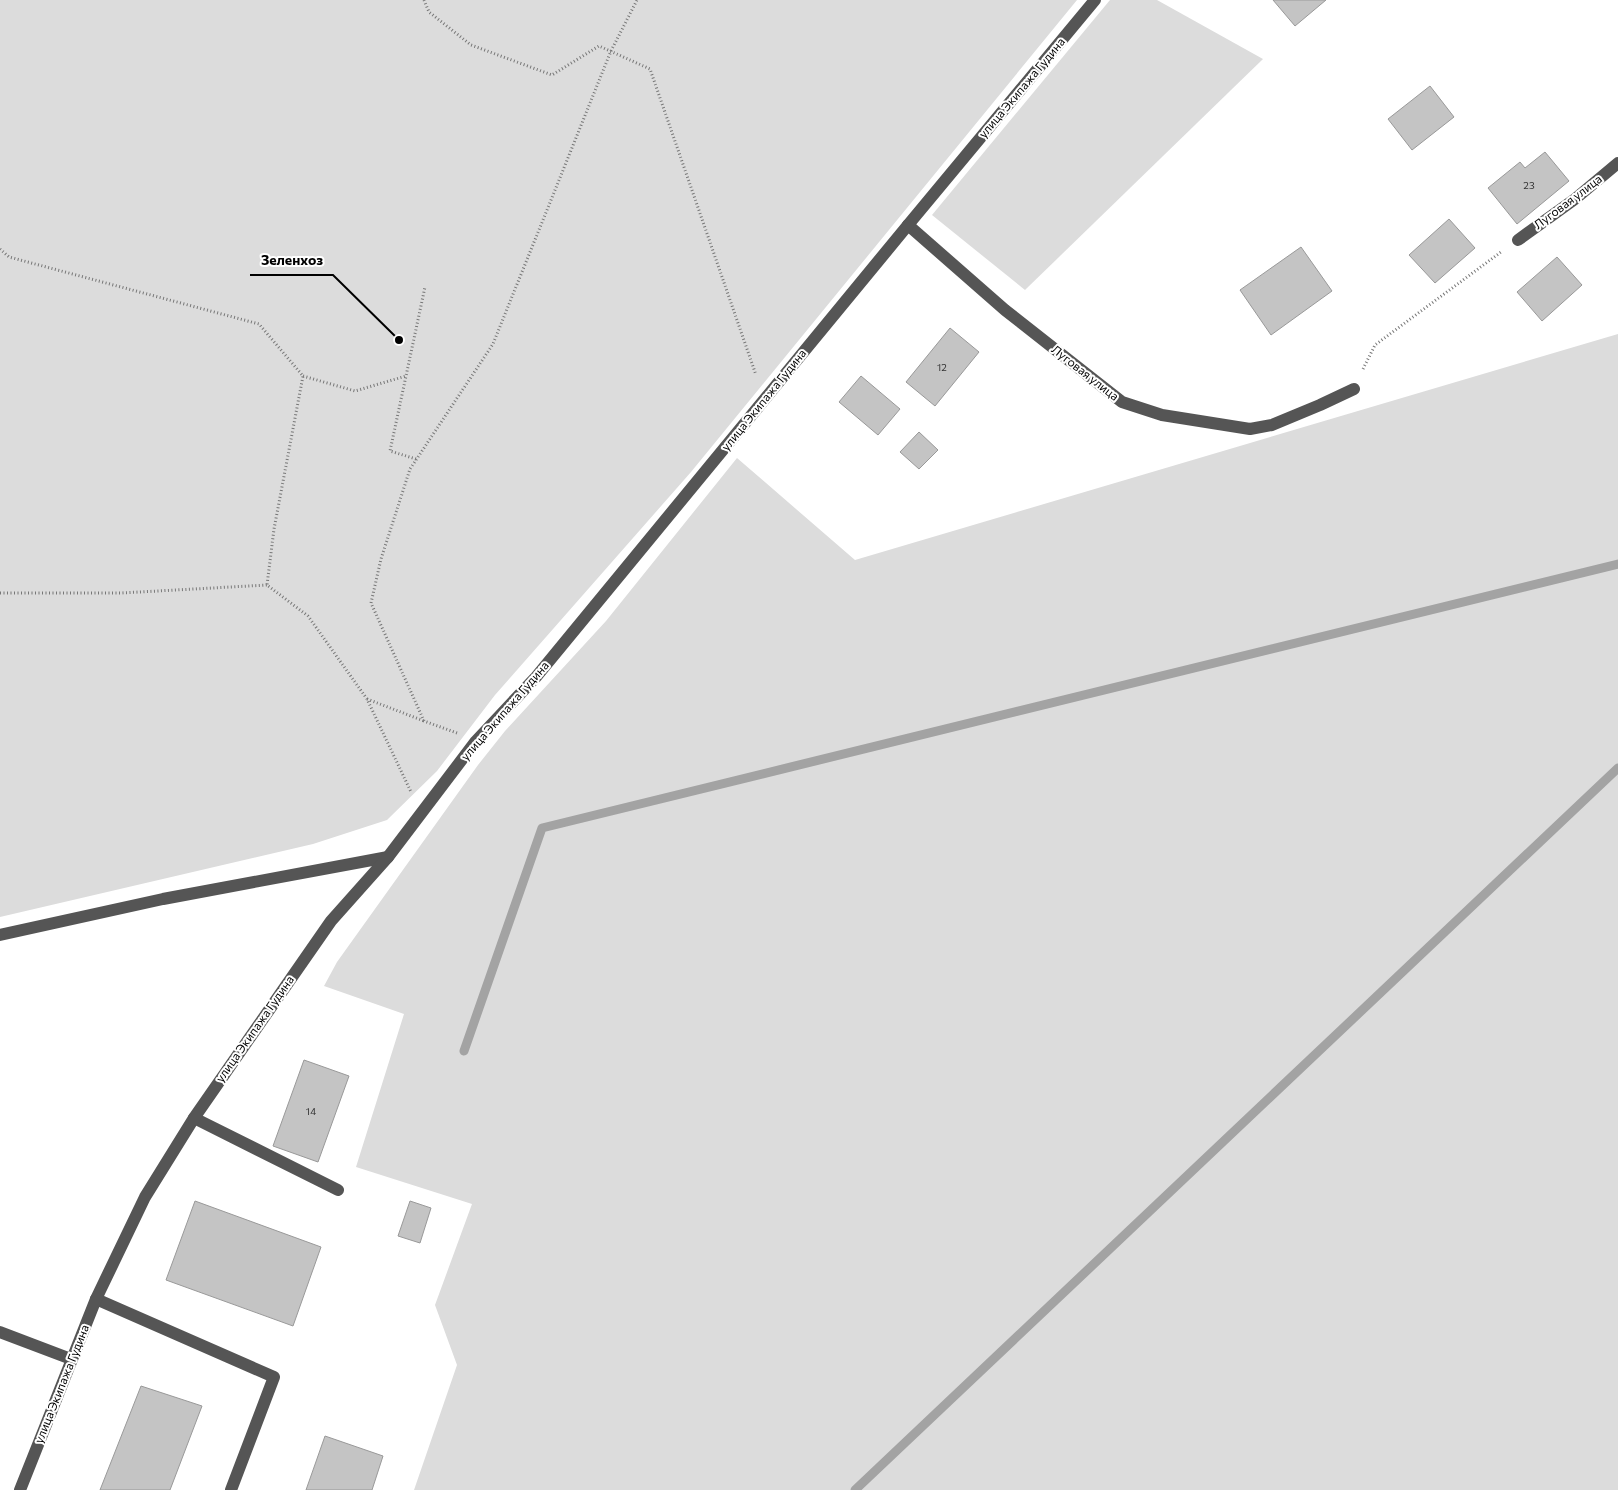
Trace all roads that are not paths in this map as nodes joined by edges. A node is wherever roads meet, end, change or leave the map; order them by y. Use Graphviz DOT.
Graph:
graph roads {
  1 [pos="1095,0"];
  2 [pos="1618,163"];
  3 [pos="908,224"];
  4 [pos="1518,240"];
  5 [pos="1354,389"];
  6 [pos="388,857"];
  7 [pos="0,935"];
  8 [pos="194,1118"];
  9 [pos="338,1190"];
  10 [pos="96,1299"];
  11 [pos="0,1332"];
  12 [pos="71,1359"];
  13 [pos="20,1490"];
  14 [pos="231,1490"];
  1 -- 3 [label="street, улица Экипажа Гудина"];
  2 -- 4 [label="street, Луговая улица"];
  3 -- 5 [label="street, Луговая улица"];
  3 -- 6 [label="street, улица Экипажа Гудина"];
  6 -- 7 [label="street"];
  6 -- 8 [label="street, улица Экипажа Гудина"];
  8 -- 9 [label="street"];
  8 -- 10 [label="street, улица Экипажа Гудина"];
  10 -- 12 [label="street, улица Экипажа Гудина"];
  10 -- 14 [label="street"];
  11 -- 12 [label="street"];
  12 -- 13 [label="street, улица Экипажа Гудина"];
}
